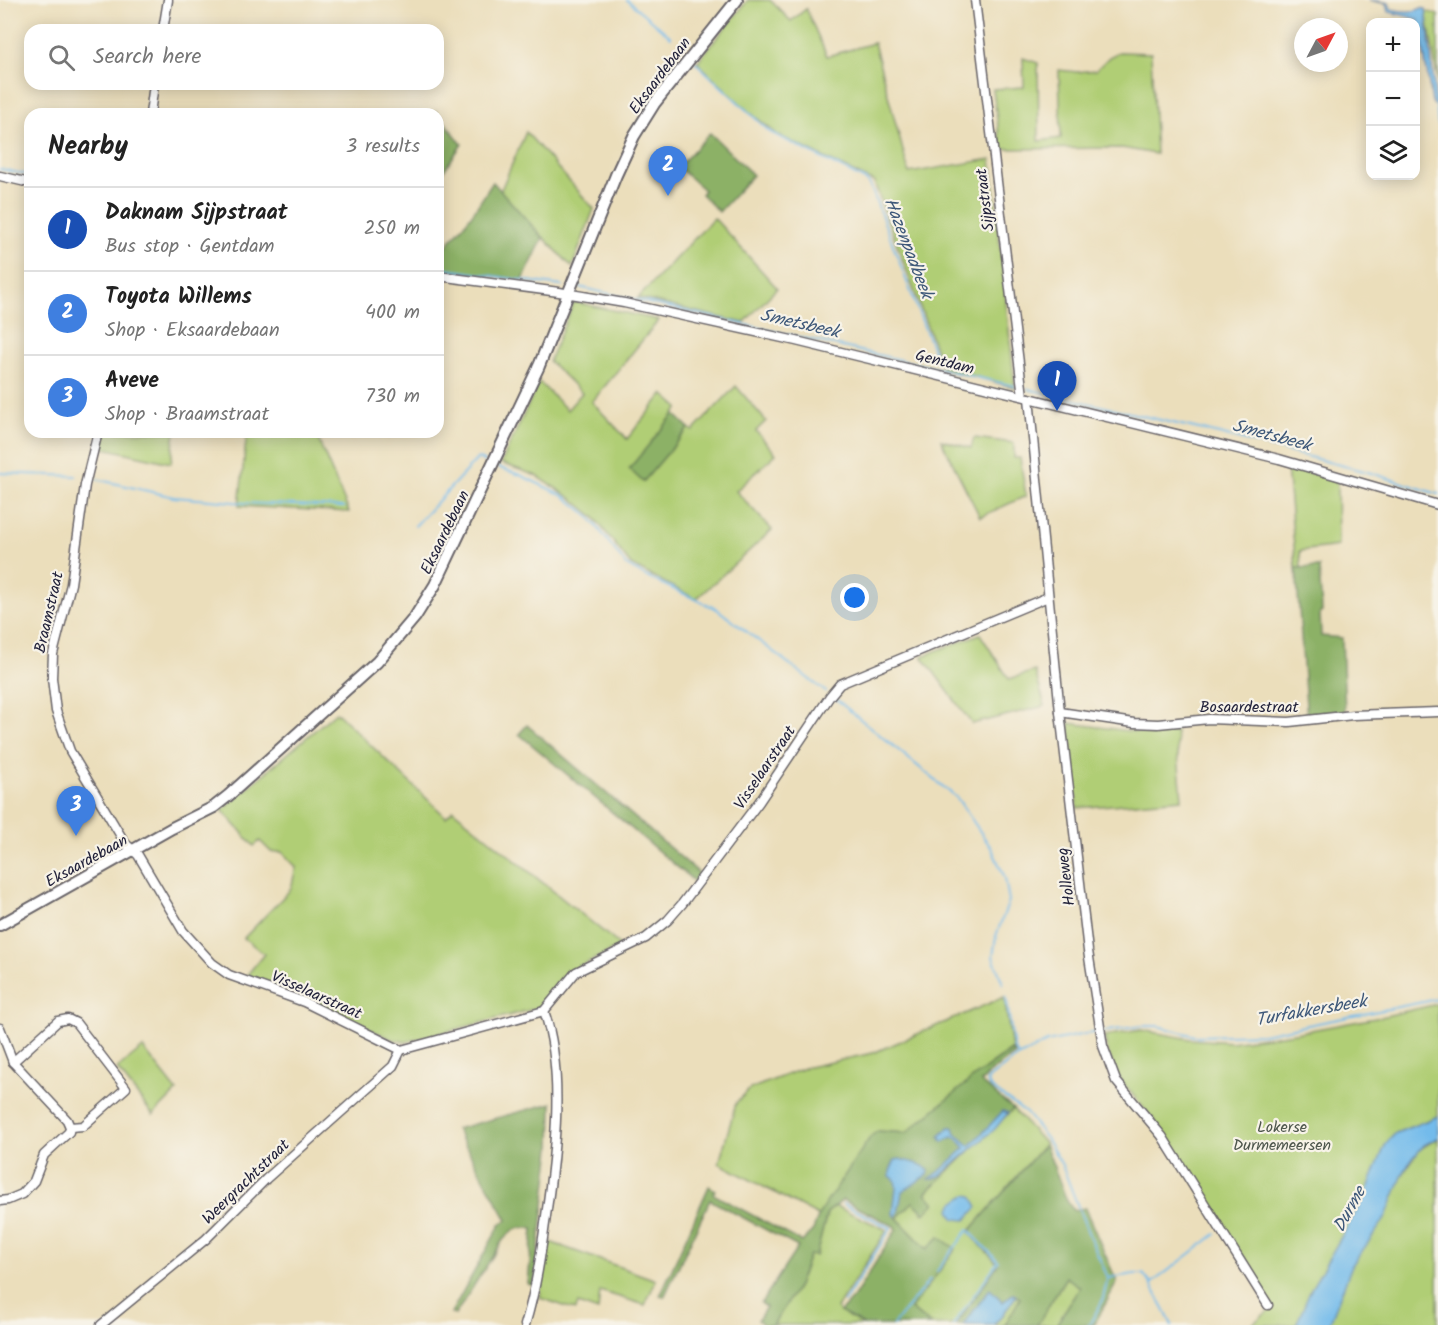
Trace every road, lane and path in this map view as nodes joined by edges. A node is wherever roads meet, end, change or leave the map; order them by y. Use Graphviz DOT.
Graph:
graph roads {
  1 [pos="168,0"];
  2 [pos="737,0"];
  3 [pos="975,0"];
  4 [pos="164,24"];
  5 [pos="153,90"];
  6 [pos="151,108"];
  7 [pos="0,176"];
  8 [pos="24,182"];
  9 [pos="444,277"];
  10 [pos="569,294"];
  11 [pos="1026,397"];
  12 [pos="97,438"];
  13 [pos="1438,505"];
  14 [pos="1048,597"];
  15 [pos="1060,712"];
  16 [pos="1438,712"];
  17 [pos="133,850"];
  18 [pos="0,925"];
  19 [pos="544,1011"];
  20 [pos="0,1028"];
  21 [pos="401,1050"];
  22 [pos="13,1062"];
  23 [pos="70,1127"];
  24 [pos="0,1201"];
  25 [pos="1268,1305"];
  26 [pos="100,1325"];
  27 [pos="525,1325"];
  1 -- 4 [label="street"];
  2 -- 10 [label="main road, Eksaardebaan"];
  3 -- 11 [label="street, Sijpstraat"];
  5 -- 6 [label="street"];
  7 -- 8 [label="street"];
  9 -- 10 [label="street, Gentdam"];
  10 -- 11 [label="street, Gentdam"];
  10 -- 17 [label="main road, Eksaardebaan"];
  11 -- 13 [label="street, Gentdam"];
  11 -- 14 [label="street, Holleweg"];
  12 -- 17 [label="street, Braamstraat"];
  14 -- 15 [label="street, Holleweg"];
  14 -- 19 [label="street, Visselaarstraat"];
  15 -- 16 [label="street, Bosaardestraat"];
  15 -- 25 [label="street, Holleweg"];
  17 -- 18 [label="main road, Eksaardebaan"];
  17 -- 21 [label="street, Visselaarstraat"];
  19 -- 21 [label="street"];
  19 -- 27 [label="street"];
  20 -- 22 [label="street"];
  21 -- 26 [label="street, Weergrachtstraat"];
  22 -- 23 [label="street"];
  22 -- 23 [label="street"];
  23 -- 24 [label="street"];
}
